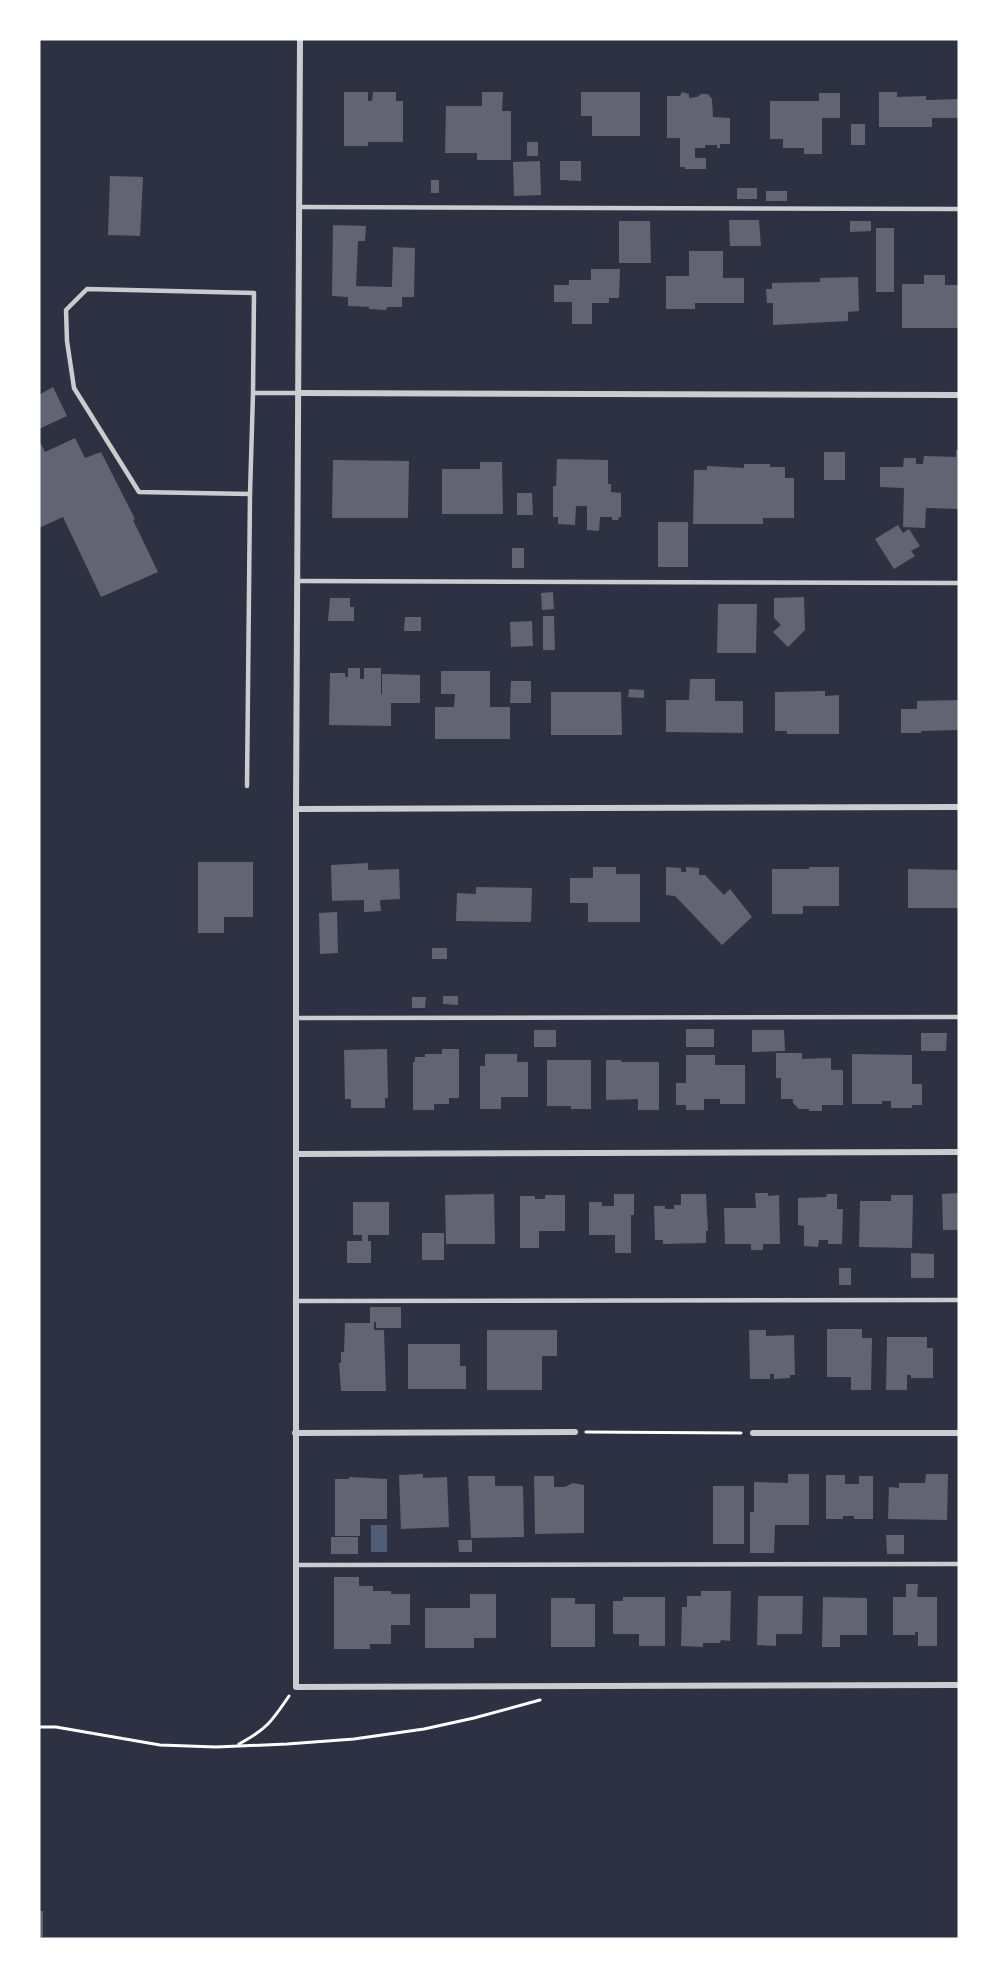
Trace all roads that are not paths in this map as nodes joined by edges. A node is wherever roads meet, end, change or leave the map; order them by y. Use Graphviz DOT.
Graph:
graph roads {
  1 [pos="300,39"];
  2 [pos="299,207"];
  3 [pos="959,209"];
  4 [pos="252,393"];
  5 [pos="298,393"];
  6 [pos="959,395"];
  7 [pos="250,494"];
  8 [pos="298,581"];
  9 [pos="959,582"];
  10 [pos="247,786"];
  11 [pos="959,807"];
  12 [pos="296,808"];
  13 [pos="959,1017"];
  14 [pos="297,1018"];
  15 [pos="959,1152"];
  16 [pos="296,1154"];
  17 [pos="959,1300"];
  18 [pos="295,1301"];
  19 [pos="575,1432"];
  20 [pos="295,1433"];
  21 [pos="753,1433"];
  22 [pos="959,1433"];
  23 [pos="959,1564"];
  24 [pos="296,1565"];
  25 [pos="959,1685"];
  1 -- 2 [label="street"];
  2 -- 3 [label="lane"];
  2 -- 5 [label="street"];
  4 -- 5 [label="lane"];
  4 -- 7 [label="lane"];
  4 -- 7 [label="lane"];
  5 -- 6 [label="street"];
  5 -- 8 [label="street"];
  7 -- 10 [label="lane"];
  8 -- 9 [label="lane"];
  8 -- 12 [label="street"];
  11 -- 12 [label="street"];
  12 -- 14 [label="street"];
  13 -- 14 [label="lane"];
  14 -- 16 [label="street"];
  15 -- 16 [label="street"];
  16 -- 18 [label="street"];
  17 -- 18 [label="lane"];
  18 -- 20 [label="street"];
  19 -- 20 [label="street"];
  20 -- 24 [label="street"];
  21 -- 22 [label="street"];
  23 -- 24 [label="lane"];
  24 -- 25 [label="street"];
}
